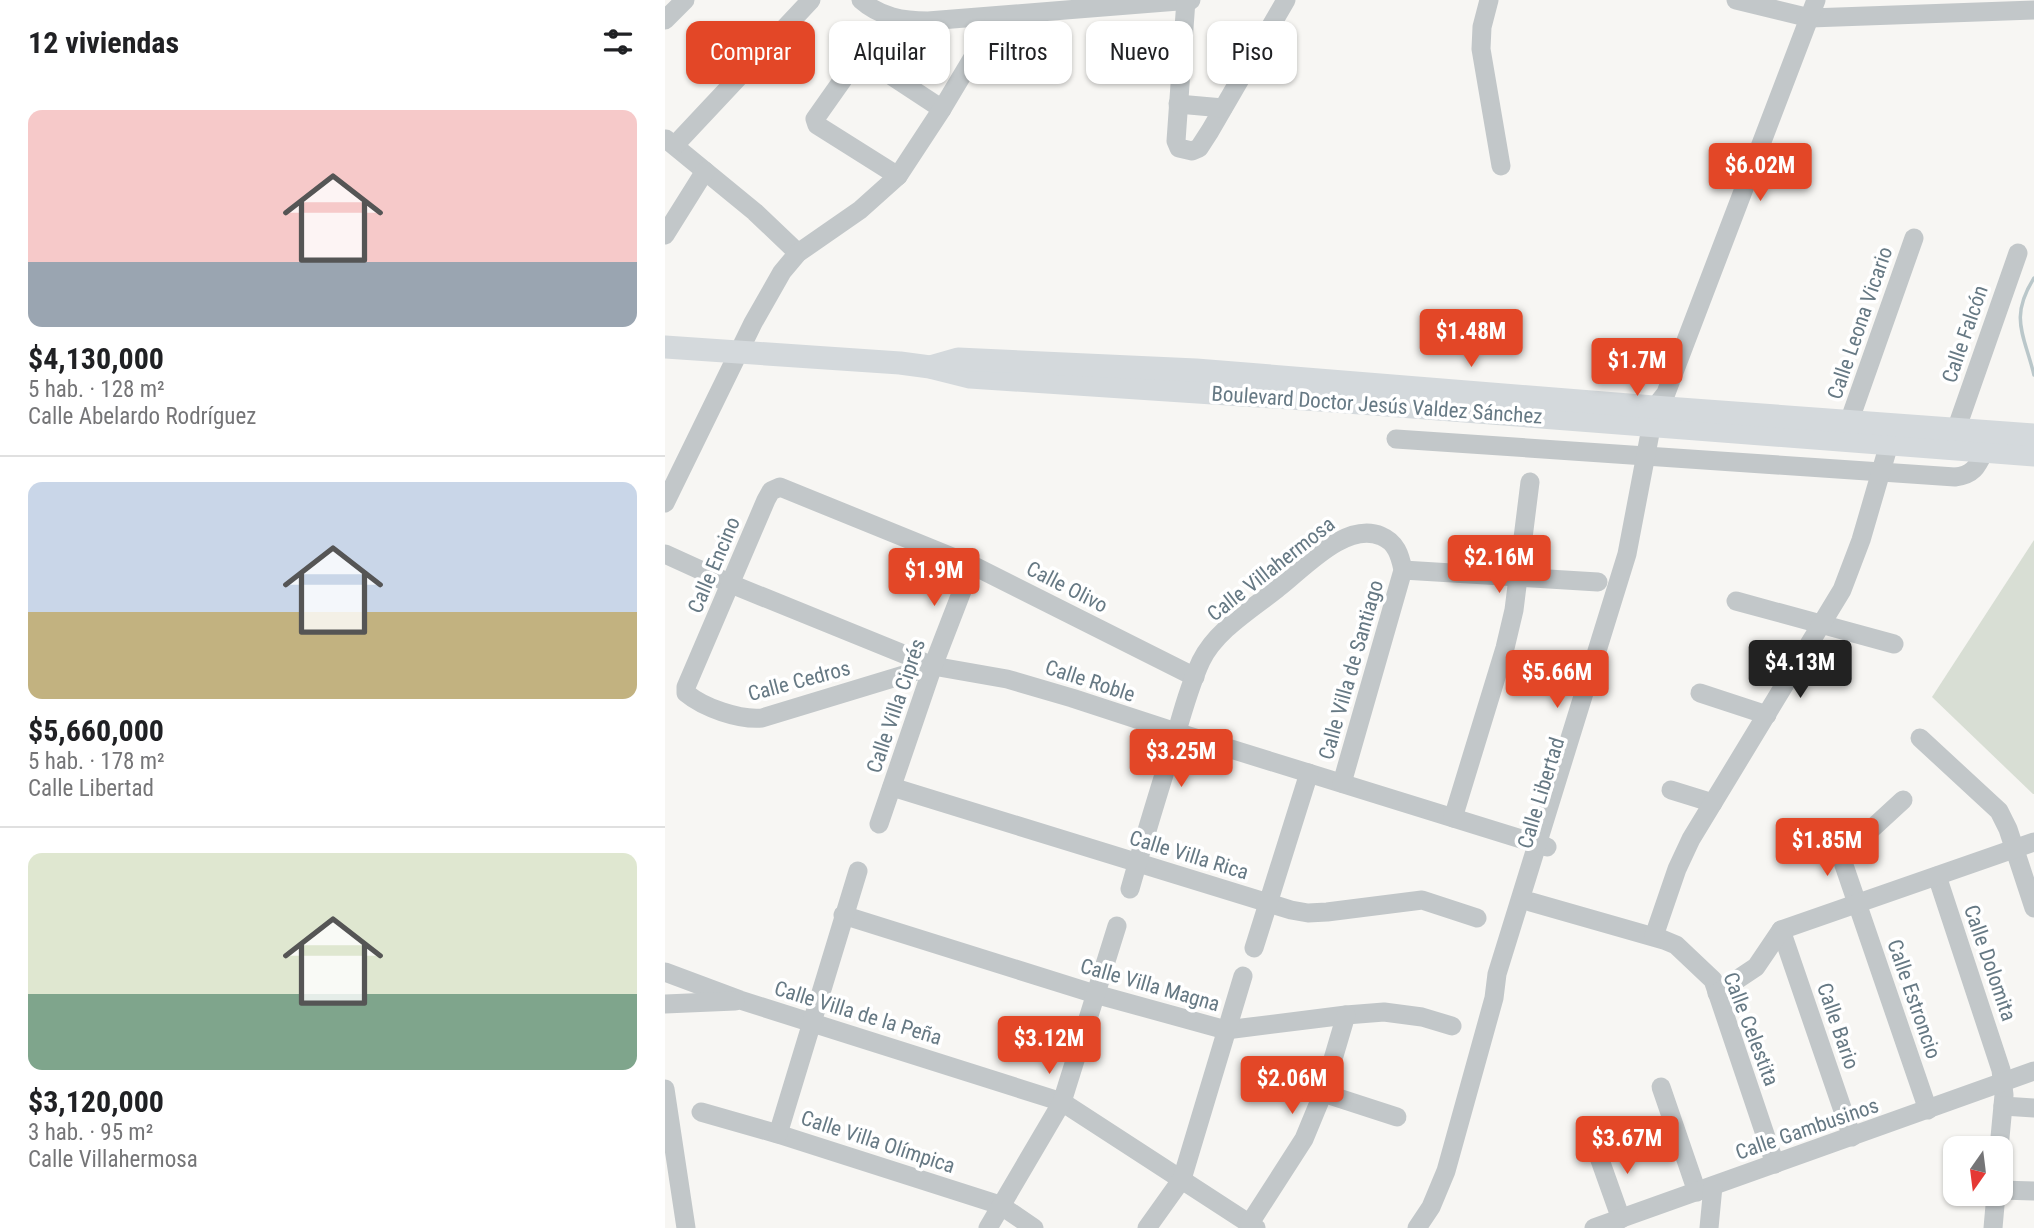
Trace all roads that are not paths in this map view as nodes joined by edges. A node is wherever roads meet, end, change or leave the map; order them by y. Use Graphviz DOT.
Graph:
graph roads {
  1 [pos="685,0"];
  2 [pos="811,0"];
  3 [pos="861,0"];
  4 [pos="1186,0"];
  5 [pos="1191,0"];
  6 [pos="1286,0"];
  7 [pos="1489,0"];
  8 [pos="1737,0"];
  9 [pos="1813,9"];
  10 [pos="2034,10"];
  11 [pos="997,17"];
  12 [pos="665,20"];
  13 [pos="1178,104"];
  14 [pos="1223,108"];
  15 [pos="942,109"];
  16 [pos="670,141"];
  17 [pos="1501,166"];
  18 [pos="705,171"];
  19 [pos="898,176"];
  20 [pos="665,235"];
  21 [pos="1914,238"];
  22 [pos="799,253"];
  23 [pos="2018,253"];
  24 [pos="665,347"];
  25 [pos="738,352"];
  26 [pos="1660,412"];
  27 [pos="1849,422"];
  28 [pos="1956,430"];
  29 [pos="1396,439"];
  30 [pos="1889,444"];
  31 [pos="2026,444"];
  32 [pos="1984,452"];
  33 [pos="1650,457"];
  34 [pos="1881,473"];
  35 [pos="1530,482"];
  36 [pos="766,500"];
  37 [pos="665,503"];
  38 [pos="665,554"];
  39 [pos="972,565"];
  40 [pos="1403,570"];
  41 [pos="1520,576"];
  42 [pos="1598,582"];
  43 [pos="731,584"];
  44 [pos="1736,601"];
  45 [pos="1823,625"];
  46 [pos="1894,644"];
  47 [pos="933,666"];
  48 [pos="1195,677"];
  49 [pos="687,687"];
  50 [pos="1700,693"];
  51 [pos="1767,715"];
  52 [pos="1176,732"];
  53 [pos="1920,738"];
  54 [pos="1309,773"];
  55 [pos="1342,783"];
  56 [pos="892,787"];
  57 [pos="1671,790"];
  58 [pos="1903,800"];
  59 [pos="1713,803"];
  60 [pos="1453,818"];
  61 [pos="879,824"];
  62 [pos="2034,842"];
  63 [pos="1542,846"];
  64 [pos="2015,849"];
  65 [pos="1137,862"];
  66 [pos="858,871"];
  67 [pos="1937,876"];
  68 [pos="1130,889"];
  69 [pos="1531,902"];
  70 [pos="1268,903"];
  71 [pos="1857,903"];
  72 [pos="2034,908"];
  73 [pos="843,915"];
  74 [pos="1477,918"];
  75 [pos="1117,926"];
  76 [pos="1781,930"];
  77 [pos="1654,936"];
  78 [pos="1254,948"];
  79 [pos="665,972"];
  80 [pos="1243,976"];
  81 [pos="1715,986"];
  82 [pos="1095,993"];
  83 [pos="1494,998"];
  84 [pos="740,1000"];
  85 [pos="665,1004"];
  86 [pos="1346,1015"];
  87 [pos="813,1023"];
  88 [pos="1452,1026"];
  89 [pos="1226,1030"];
  90 [pos="2034,1071"];
  91 [pos="2004,1083"];
  92 [pos="1661,1087"];
  93 [pos="665,1089"];
  94 [pos="1323,1093"];
  95 [pos="1062,1102"];
  96 [pos="2003,1106"];
  97 [pos="2034,1108"];
  98 [pos="1928,1110"];
  99 [pos="701,1112"];
  100 [pos="1397,1117"];
  101 [pos="778,1134"];
  102 [pos="2000,1136"];
  103 [pos="1852,1137"];
  104 [pos="1595,1146"];
  105 [pos="1775,1164"];
  106 [pos="1182,1179"];
  107 [pos="1705,1189"];
  108 [pos="2013,1190"];
  109 [pos="2034,1191"];
  110 [pos="1000,1205"];
  111 [pos="1995,1206"];
  112 [pos="1621,1219"];
  113 [pos="1253,1226"];
  114 [pos="686,1228"];
  115 [pos="988,1228"];
  116 [pos="1034,1228"];
  117 [pos="1147,1228"];
  118 [pos="1417,1228"];
  119 [pos="1594,1228"];
  120 [pos="1709,1228"];
  121 [pos="1993,1228"];
  1 -- 12 [label="street"];
  2 -- 16 [label="street"];
  3 -- 11 [label="street"];
  4 -- 5 [label="street"];
  4 -- 11 [label="street"];
  4 -- 13 [label="street"];
  6 -- 14 [label="street"];
  7 -- 17 [label="street"];
  8 -- 9 [label="street"];
  9 -- 10 [label="street"];
  9 -- 26 [label="street, Calle Libertad"];
  11 -- 15 [label="street"];
  13 -- 14 [label="street"];
  13 -- 14 [label="street"];
  15 -- 19 [label="street"];
  15 -- 19 [label="street"];
  16 -- 18 [label="street"];
  18 -- 20 [label="street"];
  18 -- 22 [label="street"];
  19 -- 22 [label="street"];
  21 -- 27 [label="street, Calle Leona Vicario"];
  22 -- 25 [label="street"];
  23 -- 28 [label="street, Calle Falcón"];
  24 -- 25 [label="main road, Boulevard Doctor Jesús Valdez Sánchez"];
  25 -- 26 [label="main road, Boulevard Doctor Jesús Valdez Sánchez"];
  25 -- 37 [label="street"];
  26 -- 27 [label="main road, Boulevard Doctor Jesús Valdez Sánchez"];
  26 -- 30 [label="main road, Boulevard Doctor Jesús Valdez Sánchez"];
  26 -- 33 [label="street, Calle Libertad"];
  27 -- 28 [label="main road, Boulevard Doctor Jesús Valdez Sánchez"];
  28 -- 31 [label="main road, Boulevard Doctor Jesús Valdez Sánchez"];
  29 -- 33 [label="street"];
  30 -- 32 [label="main road, Boulevard Doctor Jesús Valdez Sánchez"];
  30 -- 34 [label="street"];
  31 -- 32 [label="main road, Boulevard Doctor Jesús Valdez Sánchez"];
  32 -- 34 [label="street"];
  33 -- 34 [label="street"];
  33 -- 63 [label="street, Calle Libertad"];
  34 -- 45 [label="street"];
  35 -- 41 [label="street"];
  36 -- 39 [label="street, Calle Olivo"];
  36 -- 43 [label="street, Calle Encino"];
  38 -- 43 [label="street, Calle Roble"];
  39 -- 47 [label="street, Calle Villa Ciprés"];
  39 -- 48 [label="street, Calle Olivo"];
  40 -- 41 [label="street"];
  40 -- 48 [label="street, Calle Villahermosa"];
  40 -- 55 [label="street, Calle Villa de Santiago"];
  41 -- 42 [label="street"];
  41 -- 60 [label="street"];
  43 -- 47 [label="street, Calle Roble"];
  43 -- 49 [label="street, Calle Encino"];
  44 -- 45 [label="street"];
  45 -- 46 [label="street"];
  45 -- 51 [label="street"];
  47 -- 49 [label="street, Calle Cedros"];
  47 -- 52 [label="street, Calle Roble"];
  47 -- 56 [label="street, Calle Villa Ciprés"];
  48 -- 52 [label="street, Calle Villahermosa"];
  50 -- 51 [label="street"];
  51 -- 59 [label="street"];
  52 -- 54 [label="street, Calle Roble"];
  52 -- 65 [label="street, Calle Villahermosa"];
  53 -- 64 [label="street"];
  54 -- 55 [label="street, Calle Roble"];
  54 -- 70 [label="street, Calle Villa de Santiago"];
  55 -- 60 [label="street, Calle Roble"];
  56 -- 61 [label="street, Calle Villa Ciprés"];
  56 -- 65 [label="street, Calle Villa Rica"];
  57 -- 59 [label="street"];
  58 -- 71 [label="street, Calle Estroncio"];
  59 -- 77 [label="street"];
  60 -- 63 [label="street, Calle Roble"];
  62 -- 64 [label="street"];
  63 -- 69 [label="street, Calle Libertad"];
  63 -- 83 [label="street, Calle Libertad"];
  64 -- 67 [label="street"];
  64 -- 72 [label="street"];
  65 -- 68 [label="street, Calle Villahermosa"];
  65 -- 70 [label="street, Calle Villa Rica"];
  66 -- 73 [label="street"];
  67 -- 71 [label="street"];
  67 -- 91 [label="street, Calle Dolomita"];
  69 -- 77 [label="street, Calle Celestita"];
  69 -- 83 [label="street, Calle Libertad"];
  70 -- 74 [label="street, Calle Villa Rica"];
  70 -- 78 [label="street, Calle Villa de Santiago"];
  71 -- 76 [label="street"];
  71 -- 98 [label="street, Calle Estroncio"];
  73 -- 82 [label="street, Calle Villa Magna"];
  73 -- 87 [label="street"];
  75 -- 82 [label="street"];
  76 -- 81 [label="street"];
  76 -- 103 [label="street, Calle Bario"];
  77 -- 81 [label="street, Calle Celestita"];
  79 -- 84 [label="street, Calle Villa de la Peña"];
  80 -- 89 [label="street"];
  81 -- 105 [label="street, Calle Celestita"];
  82 -- 89 [label="street, Calle Villa Magna"];
  82 -- 95 [label="street"];
  83 -- 118 [label="street, Calle Libertad"];
  84 -- 85 [label="street, Calle Villa de la Peña"];
  84 -- 87 [label="street, Calle Villa de la Peña"];
  86 -- 88 [label="street, Calle Villa Magna"];
  86 -- 89 [label="street, Calle Villa Magna"];
  86 -- 94 [label="street"];
  87 -- 95 [label="street, Calle Villa de la Peña"];
  87 -- 101 [label="street"];
  89 -- 106 [label="street"];
  90 -- 91 [label="street, Calle Gambusinos"];
  91 -- 96 [label="street, Calle Dolomita"];
  91 -- 98 [label="street, Calle Gambusinos"];
  92 -- 107 [label="street"];
  93 -- 114 [label="street"];
  94 -- 100 [label="street"];
  94 -- 113 [label="street"];
  95 -- 106 [label="street, Calle Villa de la Peña"];
  95 -- 110 [label="street"];
  96 -- 97 [label="street"];
  96 -- 102 [label="street, Calle Dolomita"];
  98 -- 103 [label="street, Calle Gambusinos"];
  99 -- 101 [label="street, Calle Villa Olímpica"];
  101 -- 110 [label="street, Calle Villa Olímpica"];
  103 -- 105 [label="street, Calle Gambusinos"];
  104 -- 112 [label="street"];
  105 -- 107 [label="street, Calle Gambusinos"];
  106 -- 113 [label="street, Calle Villa de la Peña"];
  106 -- 117 [label="street"];
  107 -- 112 [label="street, Calle Gambusinos"];
  107 -- 120 [label="street"];
  108 -- 109 [label="street"];
  110 -- 115 [label="street"];
  110 -- 116 [label="street, Calle Villa Olímpica"];
  111 -- 121 [label="street"];
  112 -- 119 [label="street, Calle Gambusinos"];
}
